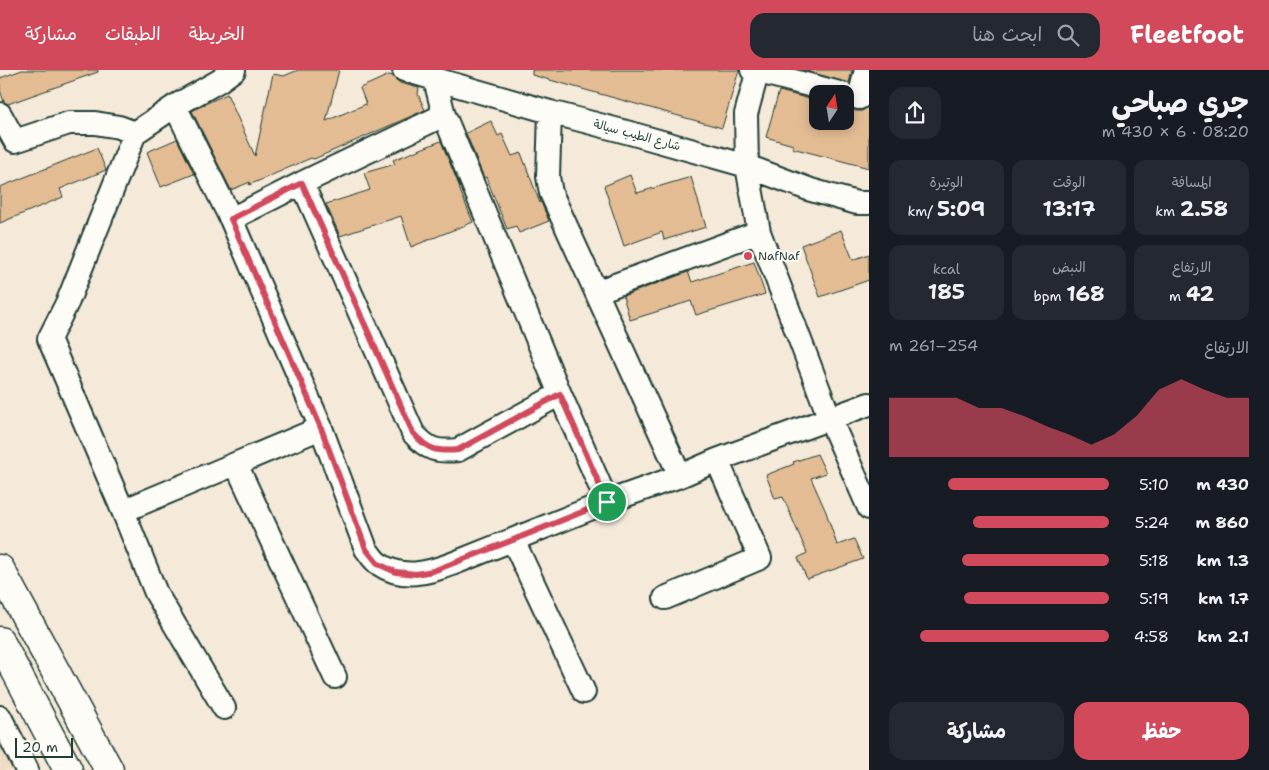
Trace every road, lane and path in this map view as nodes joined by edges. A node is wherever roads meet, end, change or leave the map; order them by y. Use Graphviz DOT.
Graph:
graph roads {
  1 [pos="234,70"];
  2 [pos="866,70"];
  3 [pos="756,71"];
  4 [pos="419,73"];
  5 [pos="811,85"];
  6 [pos="854,96"];
  7 [pos="175,106"];
  8 [pos="550,112"];
  9 [pos="0,114"];
  10 [pos="444,115"];
  11 [pos="135,134"];
  12 [pos="747,166"];
  13 [pos="302,183"];
  14 [pos="869,204"];
  15 [pos="231,219"];
  16 [pos="759,232"];
  17 [pos="596,292"];
  18 [pos="560,394"];
  19 [pos="869,404"];
  20 [pos="830,418"];
  21 [pos="321,428"];
  22 [pos="717,460"];
  23 [pos="236,464"];
  24 [pos="680,476"];
  25 [pos="607,502"];
  26 [pos="869,508"];
  27 [pos="123,511"];
  28 [pos="513,540"];
  29 [pos="0,569"];
  30 [pos="665,598"];
  31 [pos="0,641"];
  32 [pos="57,675"];
  33 [pos="335,677"];
  34 [pos="584,692"];
  35 [pos="224,708"];
  36 [pos="0,717"];
  37 [pos="27,770"];
  38 [pos="68,770"];
  39 [pos="109,770"];
  40 [pos="123,770"];
  1 -- 7 [label="street"];
  2 -- 6 [label="street"];
  3 -- 5 [label="street"];
  3 -- 12 [label="street"];
  4 -- 8 [label="street, شارع الطيب سيالة"];
  4 -- 10 [label="street"];
  7 -- 11 [label="street"];
  7 -- 15 [label="street"];
  8 -- 12 [label="street, شارع الطيب سيالة"];
  8 -- 17 [label="street"];
  9 -- 11 [label="street"];
  10 -- 13 [label="street"];
  10 -- 18 [label="street"];
  11 -- 27 [label="street"];
  12 -- 14 [label="street, شارع الطيب سيالة"];
  12 -- 16 [label="street"];
  13 -- 15 [label="street"];
  13 -- 18 [label="street"];
  15 -- 21 [label="street"];
  16 -- 17 [label="street"];
  16 -- 20 [label="street"];
  17 -- 24 [label="street"];
  18 -- 25 [label="street"];
  19 -- 20 [label="street"];
  20 -- 22 [label="street"];
  20 -- 26 [label="street"];
  21 -- 23 [label="street"];
  21 -- 28 [label="street"];
  22 -- 24 [label="street"];
  22 -- 30 [label="street"];
  23 -- 27 [label="street"];
  23 -- 33 [label="street"];
  24 -- 25 [label="street"];
  25 -- 28 [label="street"];
  27 -- 35 [label="street"];
  28 -- 34 [label="street"];
  29 -- 32 [label="highway"];
  31 -- 38 [label="highway"];
  32 -- 39 [label="highway"];
  32 -- 40 [label="highway"];
  36 -- 37 [label="street"];
}
